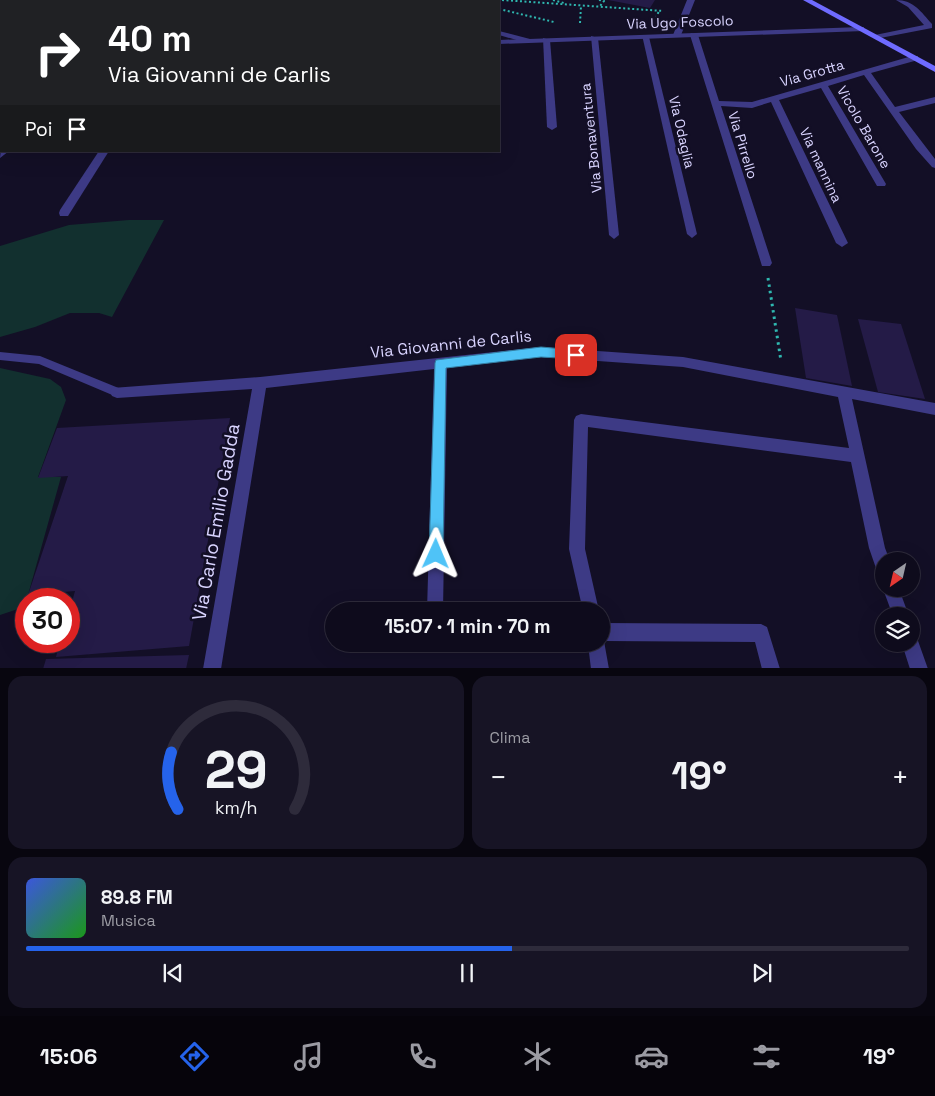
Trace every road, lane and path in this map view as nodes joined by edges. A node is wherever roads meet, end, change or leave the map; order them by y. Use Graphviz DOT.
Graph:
graph roads {
  1 [pos="502,0"];
  2 [pos="553,0"];
  3 [pos="599,0"];
  4 [pos="691,0"];
  5 [pos="808,0"];
  6 [pos="900,0"];
  7 [pos="572,5"];
  8 [pos="581,6"];
  9 [pos="600,7"];
  10 [pos="500,9"];
  11 [pos="663,11"];
  12 [pos="922,18"];
  13 [pos="935,19"];
  14 [pos="561,22"];
  15 [pos="580,24"];
  16 [pos="861,28"];
  17 [pos="500,33"];
  18 [pos="694,35"];
  19 [pos="677,36"];
  20 [pos="645,37"];
  21 [pos="878,37"];
  22 [pos="594,38"];
  23 [pos="546,40"];
  24 [pos="526,41"];
  25 [pos="500,42"];
  26 [pos="915,58"];
  27 [pos="935,69"];
  28 [pos="866,72"];
  29 [pos="822,84"];
  30 [pos="774,98"];
  31 [pos="935,100"];
  32 [pos="716,103"];
  33 [pos="894,110"];
  34 [pos="552,128"];
  35 [pos="103,152"];
  36 [pos="935,165"];
  37 [pos="881,184"];
  38 [pos="64,213"];
  39 [pos="692,234"];
  40 [pos="614,235"];
  41 [pos="842,243"];
  42 [pos="766,263"];
  43 [pos="0,356"];
  44 [pos="441,363"];
  45 [pos="784,381"];
  46 [pos="260,383"];
  47 [pos="117,392"];
  48 [pos="844,392"];
  49 [pos="935,409"];
  50 [pos="857,456"];
  51 [pos="878,552"];
  52 [pos="435,602"];
  53 [pos="589,602"];
  54 [pos="610,632"];
  55 [pos="598,652"];
  56 [pos="914,652"];
  57 [pos="212,668"];
  58 [pos="600,668"];
  59 [pos="771,668"];
  60 [pos="919,668"];
  1 -- 7 [label="path"];
  2 -- 7 [label="path"];
  3 -- 9 [label="path"];
  4 -- 19 [label="street"];
  5 -- 16 [label="main road"];
  6 -- 12 [label="street"];
  7 -- 8 [label="path"];
  8 -- 9 [label="path"];
  8 -- 15 [label="path"];
  9 -- 11 [label="path"];
  10 -- 14 [label="path"];
  12 -- 13 [label="street"];
  12 -- 21 [label="street"];
  16 -- 18 [label="street, Via Ugo Foscolo"];
  16 -- 21 [label="main road"];
  17 -- 24 [label="street"];
  18 -- 19 [label="street, Via Ugo Foscolo"];
  18 -- 32 [label="street, Via Pirrello"];
  19 -- 20 [label="street, Via Ugo Foscolo"];
  20 -- 22 [label="street, Via Ugo Foscolo"];
  20 -- 39 [label="street, Via Odaglia"];
  21 -- 26 [label="main road"];
  22 -- 23 [label="street, Via Ugo Foscolo"];
  22 -- 40 [label="street, Via Bonaventura"];
  23 -- 24 [label="street, Via Ugo Foscolo"];
  23 -- 34 [label="street"];
  24 -- 25 [label="street, Via Ugo Foscolo"];
  26 -- 27 [label="main road"];
  26 -- 28 [label="street, Via Grotta"];
  28 -- 29 [label="street, Via Grotta"];
  28 -- 33 [label="street"];
  29 -- 30 [label="street, Via Grotta"];
  29 -- 37 [label="street, Vicolo Barone"];
  30 -- 32 [label="street, Via Grotta"];
  30 -- 41 [label="street, Via mannina"];
  31 -- 33 [label="street"];
  32 -- 42 [label="street, Via Pirrello"];
  33 -- 36 [label="street"];
  35 -- 38 [label="street"];
  42 -- 45 [label="path"];
  43 -- 47 [label="lane"];
  44 -- 45 [label="street, Via Giovanni de Carlis"];
  44 -- 46 [label="street, Via Giovanni de Carlis"];
  44 -- 52 [label="street"];
  45 -- 48 [label="street, Via Giovanni de Carlis"];
  46 -- 47 [label="street, Via Giovanni de Carlis"];
  46 -- 57 [label="street, Via Carlo Emilio Gadda"];
  48 -- 49 [label="street, Via Giovanni de Carlis"];
  48 -- 50 [label="street"];
  50 -- 51 [label="street"];
  50 -- 53 [label="street"];
  54 -- 59 [label="street"];
  55 -- 58 [label="street"];
  56 -- 60 [label="street"];
}
